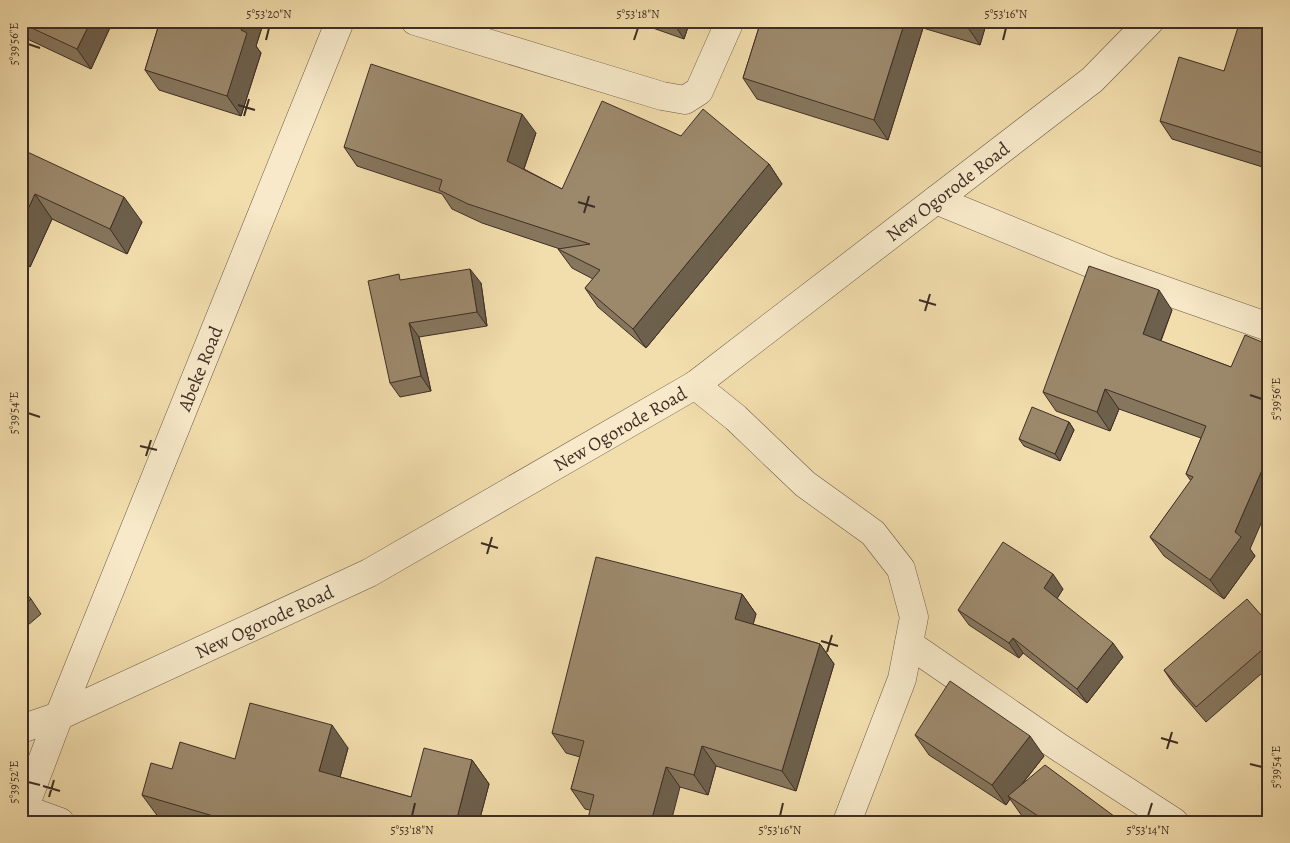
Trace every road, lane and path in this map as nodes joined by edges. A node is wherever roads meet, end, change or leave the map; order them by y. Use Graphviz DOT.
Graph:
graph roads {
  1 [pos="340,21"];
  2 [pos="415,21"];
  3 [pos="730,21"];
  4 [pos="1150,21"];
  5 [pos="936,200"];
  6 [pos="1269,327"];
  7 [pos="695,385"];
  8 [pos="909,644"];
  9 [pos="59,716"];
  10 [pos="21,729"];
  11 [pos="23,813"];
  12 [pos="60,822"];
  13 [pos="847,822"];
  14 [pos="1174,822"];
  1 -- 9 [label="street, Abeke Road"];
  2 -- 3 [label="street"];
  4 -- 5 [label="street, New Ogorode Road"];
  5 -- 6 [label="street"];
  5 -- 7 [label="street, New Ogorode Road"];
  7 -- 8 [label="street"];
  7 -- 9 [label="street, New Ogorode Road"];
  8 -- 13 [label="street"];
  8 -- 14 [label="street"];
  9 -- 10 [label="street, New Ogorode Road"];
  9 -- 11 [label="street, Abeke Road"];
  11 -- 12 [label="street"];
}
